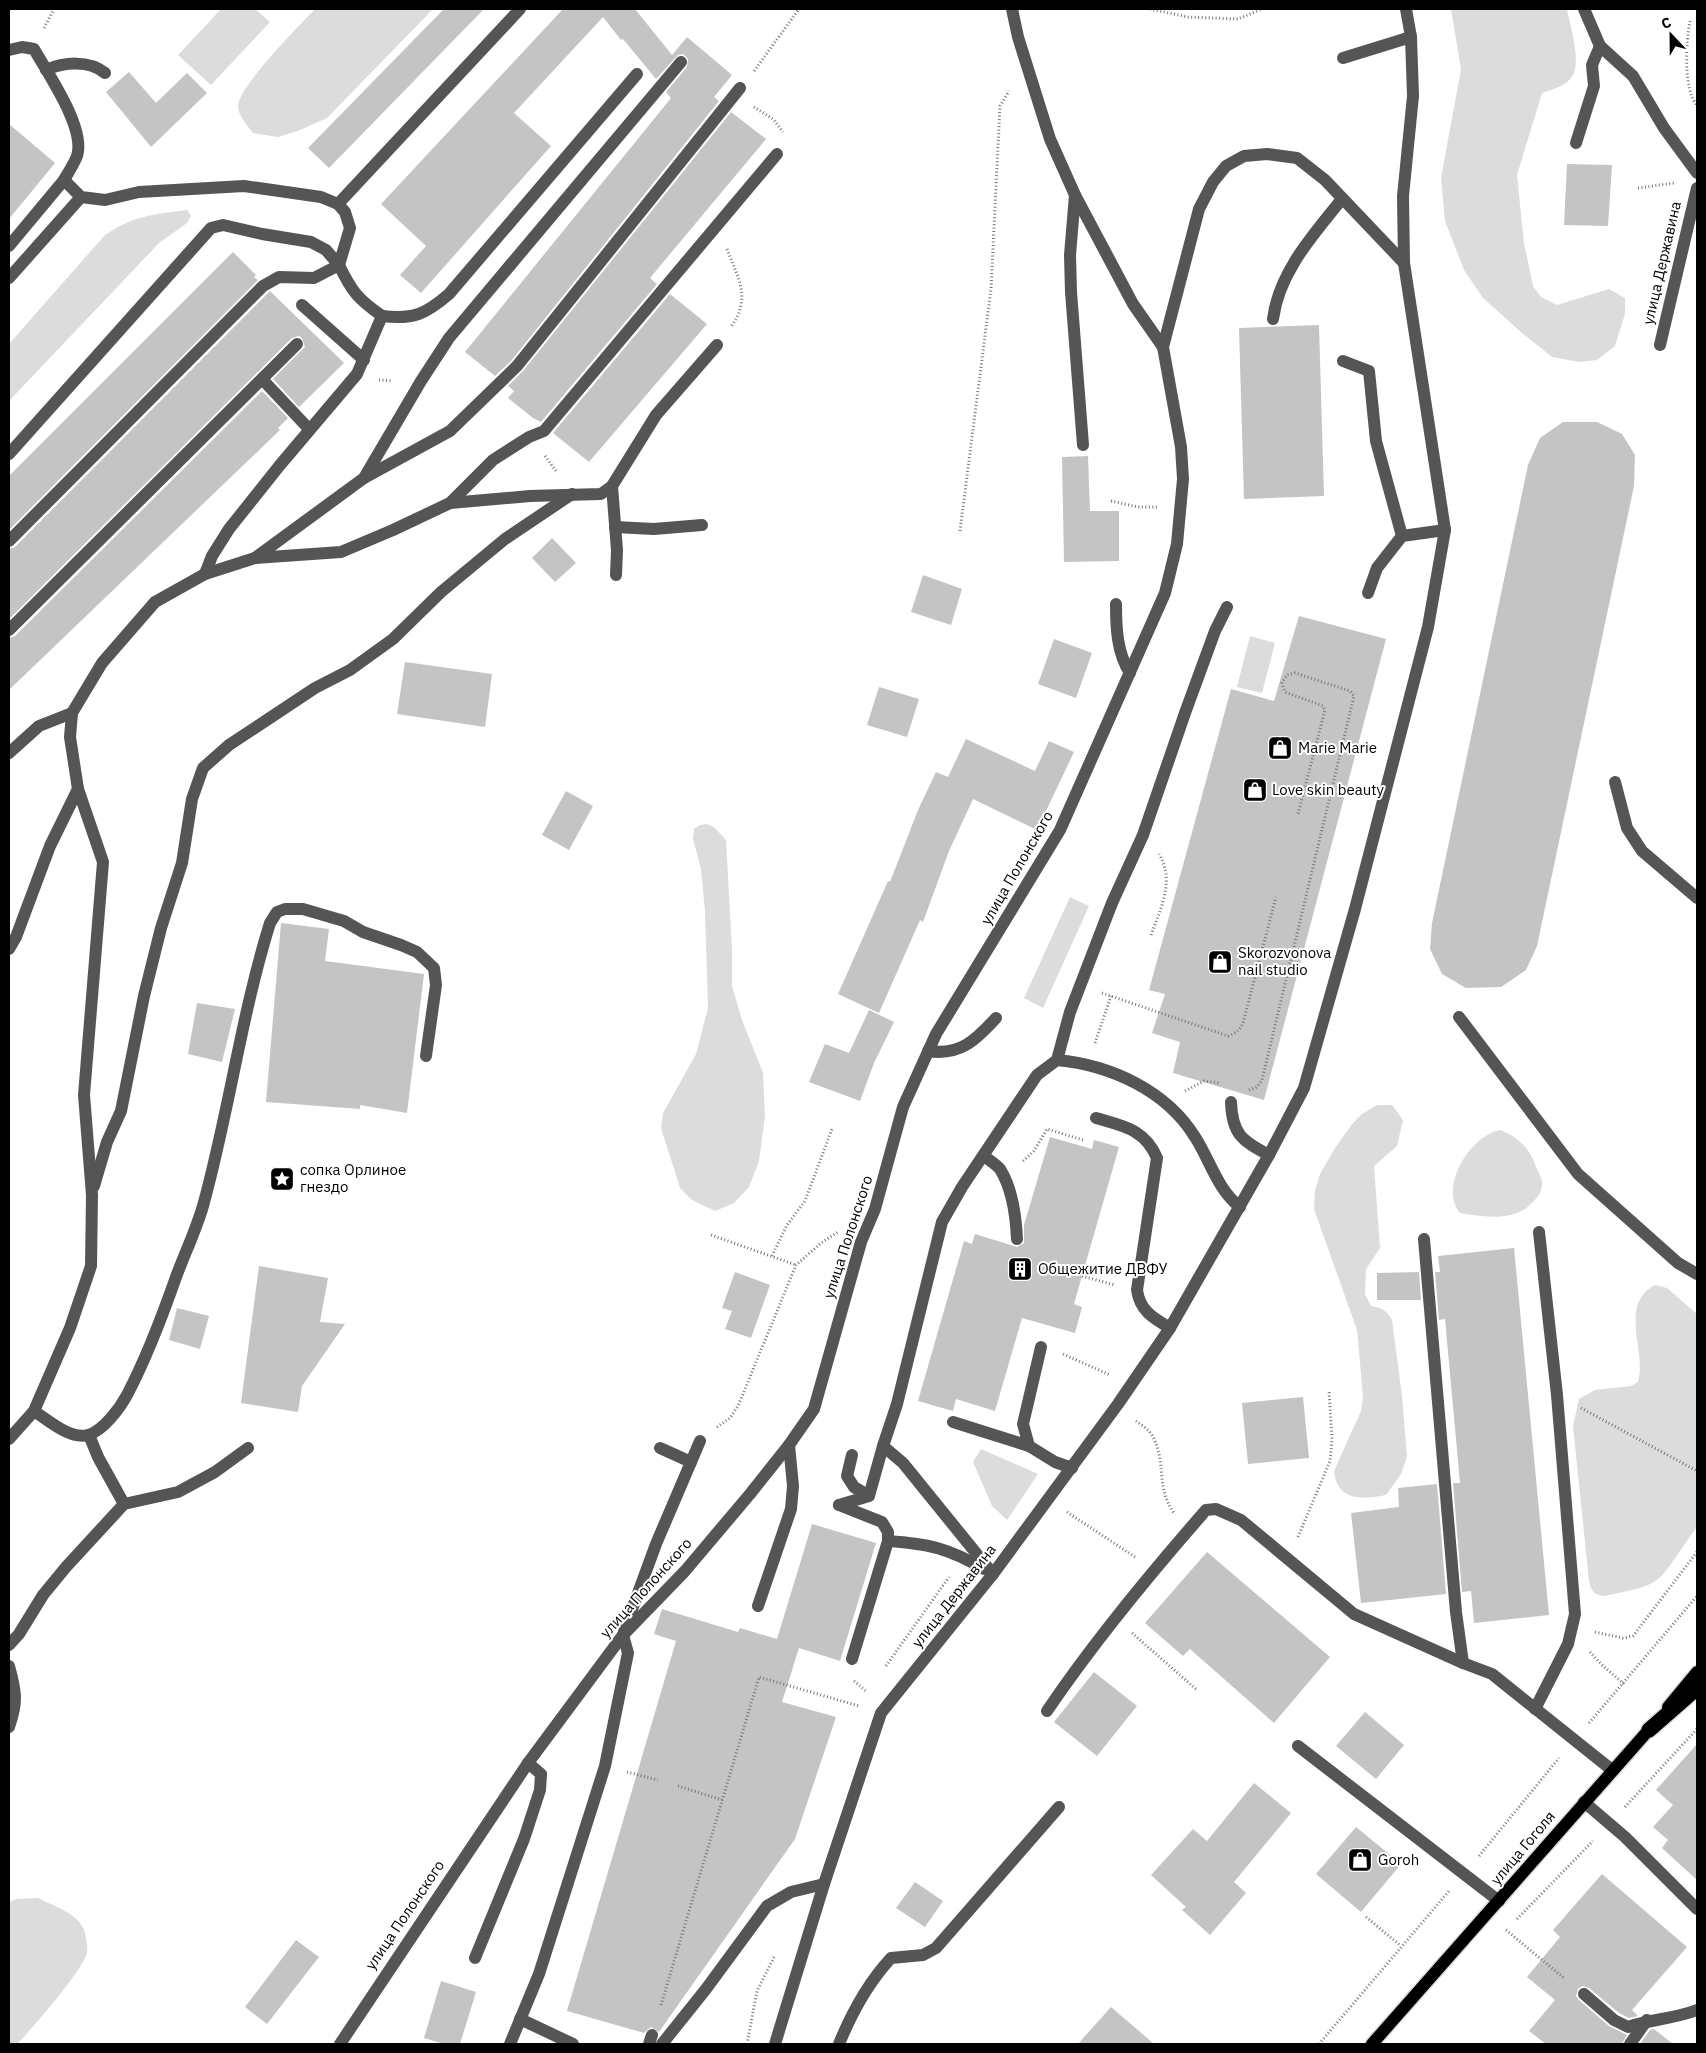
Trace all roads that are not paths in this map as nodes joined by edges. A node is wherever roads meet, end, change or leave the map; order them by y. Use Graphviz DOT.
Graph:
graph roads {
  1 [pos="520,9"];
  2 [pos="1012,9"];
  3 [pos="1406,9"];
  4 [pos="1584,9"];
  5 [pos="1411,37"];
  6 [pos="1600,46"];
  7 [pos="9,50"];
  8 [pos="1344,58"];
  9 [pos="681,62"];
  10 [pos="46,70"];
  11 [pos="105,73"];
  12 [pos="637,74"];
  13 [pos="740,88"];
  14 [pos="1576,143"];
  15 [pos="1697,152"];
  16 [pos="777,154"];
  17 [pos="1694,169"];
  18 [pos="64,180"];
  19 [pos="1697,188"];
  20 [pos="1075,195"];
  21 [pos="81,197"];
  22 [pos="1342,199"];
  23 [pos="338,204"];
  24 [pos="9,246"];
  25 [pos="1404,263"];
  26 [pos="339,265"];
  27 [pos="9,278"];
  28 [pos="302,305"];
  29 [pos="382,316"];
  30 [pos="1273,318"];
  31 [pos="297,344"];
  32 [pos="717,345"];
  33 [pos="1660,345"];
  34 [pos="1163,348"];
  35 [pos="364,360"];
  36 [pos="1343,361"];
  37 [pos="262,379"];
  38 [pos="310,429"];
  39 [pos="1083,445"];
  40 [pos="9,454"];
  41 [pos="364,478"];
  42 [pos="612,486"];
  43 [pos="572,494"];
  44 [pos="450,503"];
  45 [pos="702,525"];
  46 [pos="615,527"];
  47 [pos="1445,530"];
  48 [pos="1402,536"];
  49 [pos="9,541"];
  50 [pos="255,558"];
  51 [pos="205,574"];
  52 [pos="616,575"];
  53 [pos="1368,593"];
  54 [pos="1116,604"];
  55 [pos="1227,607"];
  56 [pos="9,630"];
  57 [pos="1130,673"];
  58 [pos="72,713"];
  59 [pos="9,753"];
  60 [pos="1615,782"];
  61 [pos="78,789"];
  62 [pos="1697,898"];
  63 [pos="9,949"];
  64 [pos="1459,1017"];
  65 [pos="996,1018"];
  66 [pos="928,1051"];
  67 [pos="426,1056"];
  68 [pos="1057,1060"];
  69 [pos="1231,1102"];
  70 [pos="1096,1118"];
  71 [pos="1269,1155"];
  72 [pos="984,1156"];
  73 [pos="92,1195"];
  74 [pos="1240,1207"];
  75 [pos="1539,1232"];
  76 [pos="1017,1239"];
  77 [pos="1424,1239"];
  78 [pos="1697,1274"];
  79 [pos="1170,1328"];
  80 [pos="1041,1346"];
  81 [pos="34,1411"];
  82 [pos="953,1422"];
  83 [pos="89,1435"];
  84 [pos="9,1439"];
  85 [pos="700,1441"];
  86 [pos="789,1445"];
  87 [pos="883,1446"];
  88 [pos="1029,1446"];
  89 [pos="248,1448"];
  90 [pos="660,1448"];
  91 [pos="852,1455"];
  92 [pos="691,1462"];
  93 [pos="1072,1468"];
  94 [pos="868,1496"];
  95 [pos="124,1504"];
  96 [pos="888,1540"];
  97 [pos="993,1574"];
  98 [pos="758,1606"];
  99 [pos="623,1635"];
  100 [pos="9,1645"];
  101 [pos="852,1659"];
  102 [pos="1463,1663"];
  103 [pos="9,1666"];
  104 [pos="1697,1672"];
  105 [pos="1697,1688"];
  106 [pos="1535,1709"];
  107 [pos="1046,1711"];
  108 [pos="9,1727"];
  109 [pos="1649,1730"];
  110 [pos="1298,1746"];
  111 [pos="528,1763"];
  112 [pos="1612,1770"];
  113 [pos="1584,1802"];
  114 [pos="1059,1807"];
  115 [pos="824,1884"];
  116 [pos="1499,1902"];
  117 [pos="1697,1909"];
  118 [pos="475,1958"];
  119 [pos="1584,1994"];
  120 [pos="1697,2010"];
  121 [pos="520,2019"];
  122 [pos="1647,2020"];
  123 [pos="340,2044"];
  124 [pos="510,2044"];
  125 [pos="573,2044"];
  126 [pos="662,2044"];
  127 [pos="774,2044"];
  128 [pos="840,2044"];
  129 [pos="1372,2044"];
  130 [pos="1630,2044"];
  1 -- 23 [label="street"];
  2 -- 20 [label="street"];
  3 -- 5 [label="street, улица Державина"];
  4 -- 6 [label="street"];
  5 -- 8 [label="street"];
  5 -- 25 [label="street, улица Державина"];
  6 -- 14 [label="street"];
  6 -- 17 [label="street"];
  7 -- 10 [label="street"];
  9 -- 41 [label="street"];
  10 -- 11 [label="street"];
  10 -- 18 [label="street"];
  12 -- 29 [label="street"];
  13 -- 41 [label="street"];
  15 -- 17 [label="street"];
  16 -- 44 [label="street"];
  18 -- 21 [label="street"];
  18 -- 24 [label="street"];
  19 -- 33 [label="street, улица Державина"];
  20 -- 34 [label="street"];
  20 -- 39 [label="street"];
  21 -- 23 [label="street"];
  21 -- 27 [label="street"];
  22 -- 25 [label="street"];
  22 -- 30 [label="street"];
  22 -- 34 [label="street"];
  23 -- 26 [label="street"];
  25 -- 47 [label="street, улица Державина"];
  26 -- 29 [label="street"];
  26 -- 40 [label="street"];
  26 -- 49 [label="street"];
  28 -- 35 [label="street"];
  29 -- 35 [label="street"];
  31 -- 37 [label="street"];
  32 -- 42 [label="street"];
  34 -- 57 [label="street, улица Полонского"];
  35 -- 38 [label="street"];
  36 -- 48 [label="street"];
  37 -- 38 [label="street"];
  37 -- 56 [label="street"];
  38 -- 51 [label="street"];
  41 -- 50 [label="street"];
  42 -- 43 [label="street"];
  42 -- 46 [label="street"];
  43 -- 44 [label="street"];
  43 -- 73 [label="street"];
  44 -- 50 [label="street"];
  45 -- 46 [label="street"];
  46 -- 52 [label="street"];
  47 -- 48 [label="street"];
  47 -- 71 [label="street, улица Державина"];
  48 -- 53 [label="street"];
  50 -- 51 [label="street"];
  51 -- 58 [label="street"];
  54 -- 57 [label="street"];
  55 -- 68 [label="street"];
  57 -- 66 [label="street, улица Полонского"];
  58 -- 59 [label="street"];
  58 -- 61 [label="street"];
  60 -- 62 [label="street"];
  61 -- 63 [label="street"];
  61 -- 73 [label="street"];
  64 -- 78 [label="street"];
  65 -- 66 [label="street"];
  66 -- 86 [label="street, улица Полонского"];
  67 -- 83 [label="street"];
  68 -- 72 [label="street"];
  68 -- 74 [label="street"];
  69 -- 71 [label="street"];
  70 -- 79 [label="street"];
  71 -- 74 [label="street, улица Державина"];
  72 -- 76 [label="street"];
  72 -- 87 [label="street"];
  73 -- 81 [label="street"];
  74 -- 79 [label="street, улица Державина"];
  75 -- 106 [label="street"];
  77 -- 102 [label="street"];
  79 -- 93 [label="street, улица Державина"];
  80 -- 88 [label="street"];
  81 -- 83 [label="street"];
  81 -- 84 [label="street"];
  82 -- 88 [label="street"];
  83 -- 95 [label="street"];
  85 -- 92 [label="street"];
  86 -- 98 [label="street"];
  86 -- 99 [label="street, улица Полонского"];
  87 -- 94 [label="street"];
  87 -- 97 [label="street"];
  88 -- 93 [label="street"];
  89 -- 95 [label="street"];
  90 -- 92 [label="street"];
  91 -- 94 [label="street"];
  92 -- 99 [label="street"];
  93 -- 97 [label="street, улица Державина"];
  94 -- 96 [label="street"];
  95 -- 100 [label="street"];
  96 -- 97 [label="street"];
  96 -- 101 [label="street"];
  97 -- 115 [label="street, улица Державина"];
  99 -- 111 [label="street, улица Полонского"];
  99 -- 121 [label="street"];
  102 -- 106 [label="street"];
  102 -- 107 [label="street"];
  103 -- 108 [label="street"];
  104 -- 109 [label="main road, улица Гоголя"];
  105 -- 109 [label="highway"];
  106 -- 112 [label="street"];
  109 -- 112 [label="main road, улица Гоголя"];
  110 -- 116 [label="street"];
  111 -- 118 [label="street"];
  111 -- 123 [label="street, улица Полонского"];
  112 -- 113 [label="main road, улица Гоголя"];
  113 -- 116 [label="main road, улица Гоголя"];
  113 -- 117 [label="street"];
  114 -- 128 [label="street"];
  115 -- 126 [label="street"];
  115 -- 127 [label="street, улица Державина"];
  116 -- 129 [label="main road, улица Гоголя"];
  119 -- 122 [label="street"];
  120 -- 122 [label="street"];
  121 -- 124 [label="street"];
  121 -- 125 [label="street"];
  122 -- 130 [label="street"];
}
